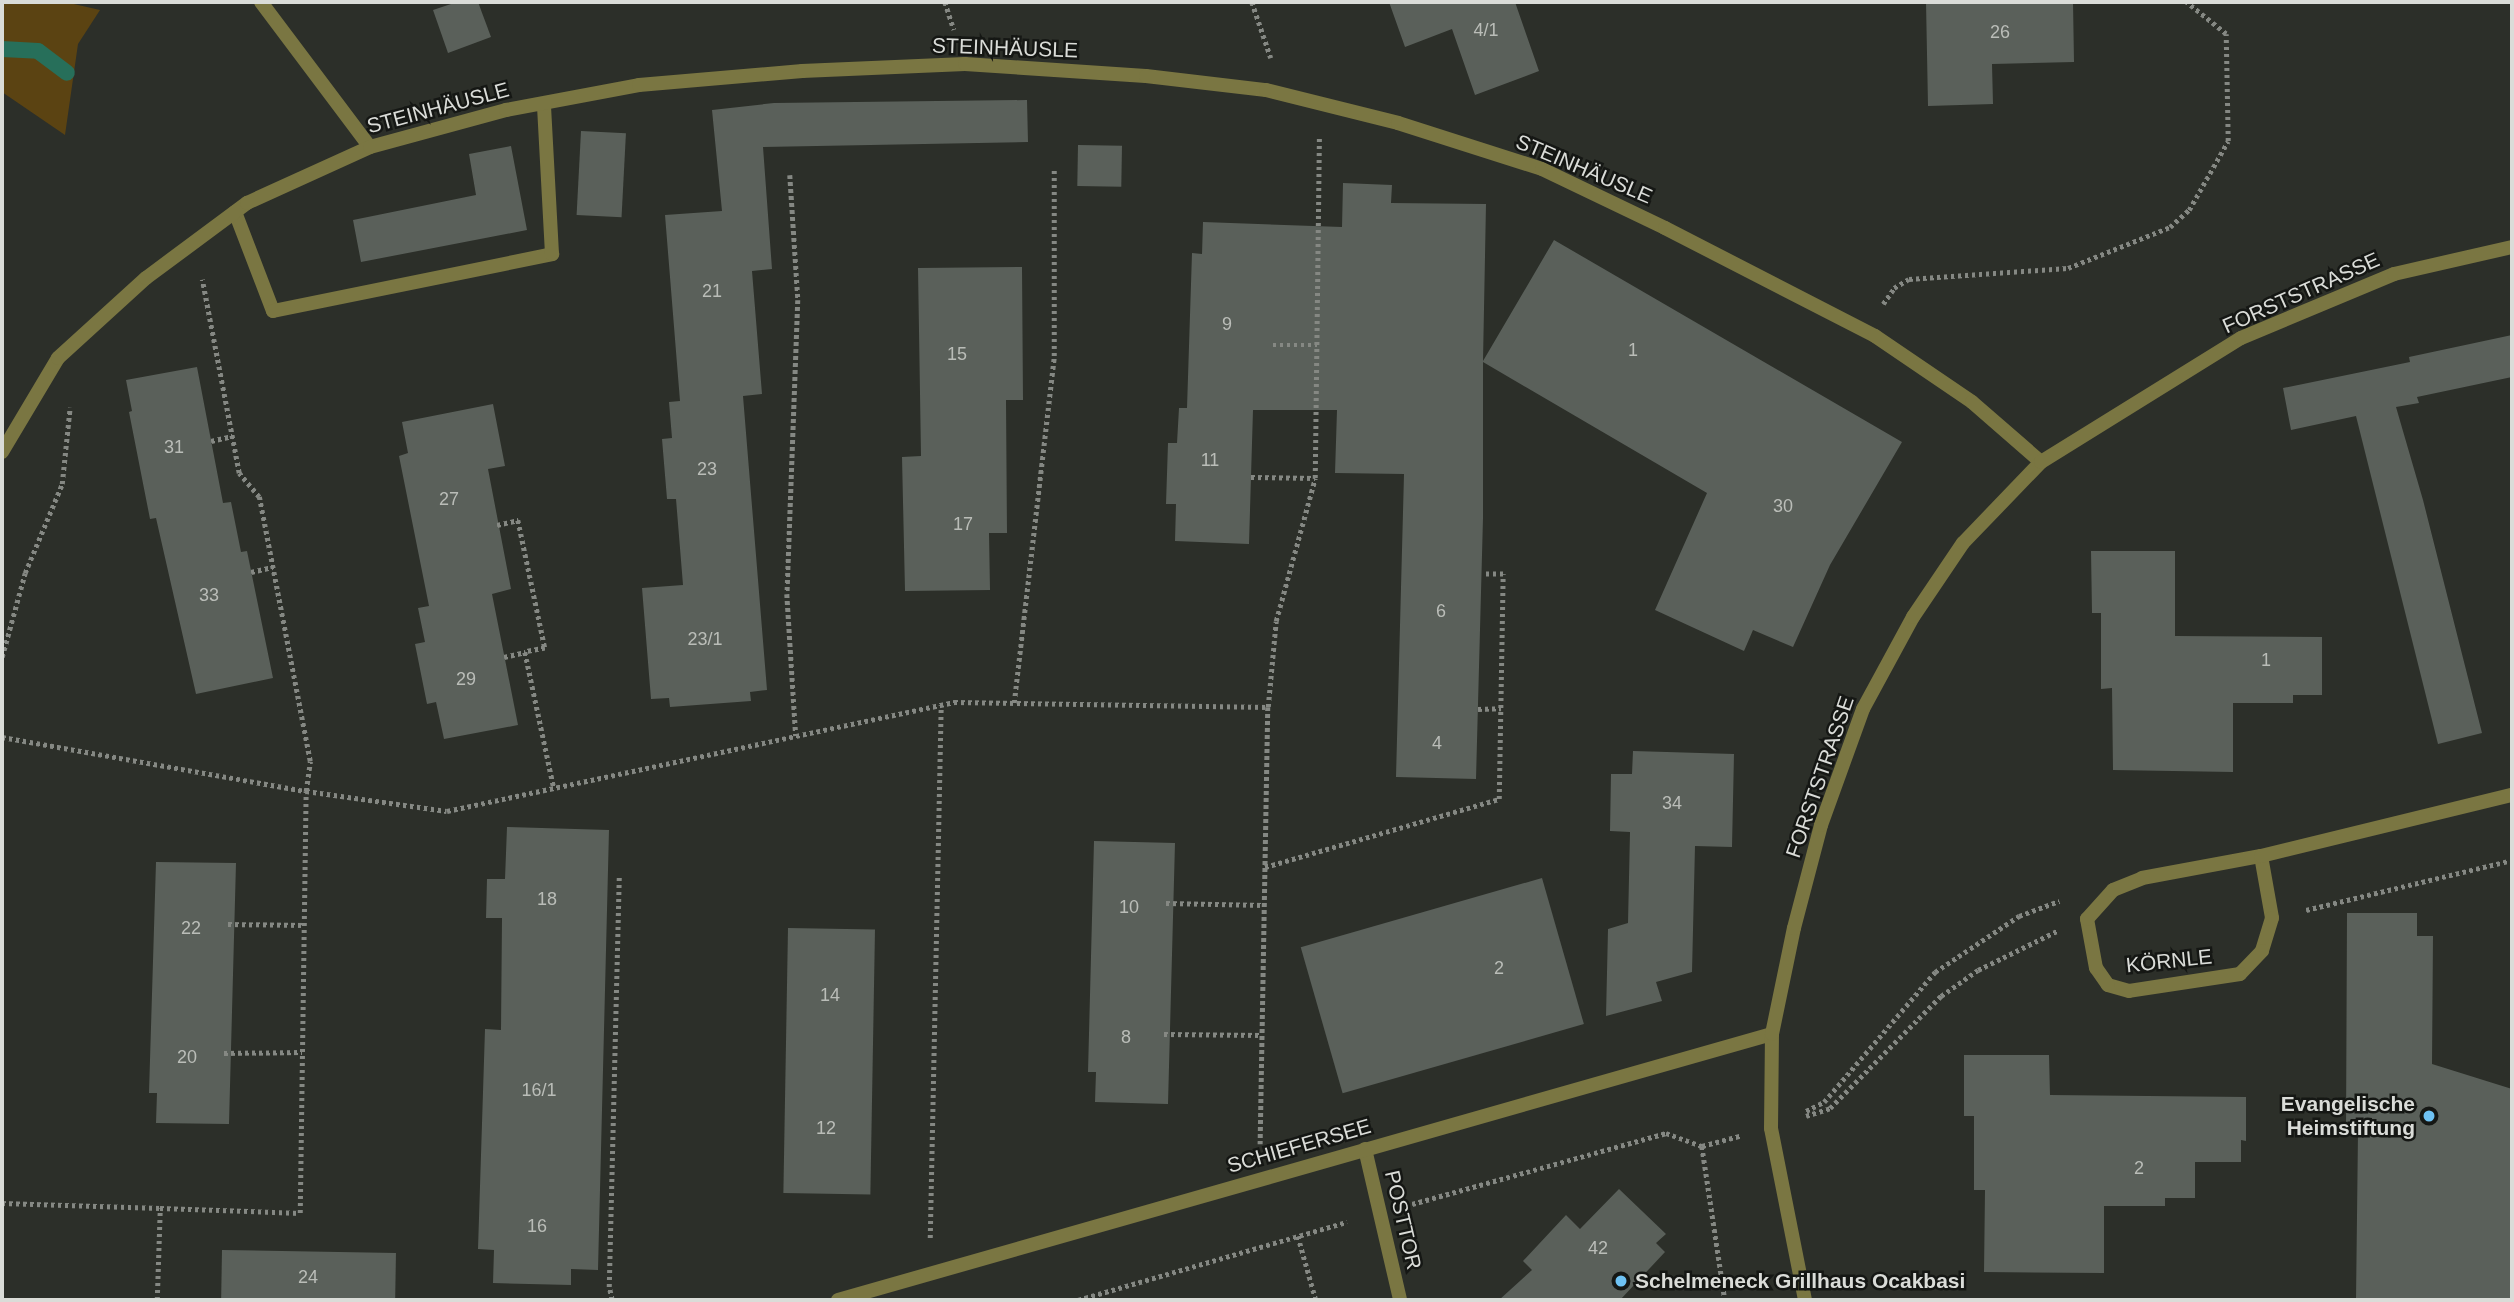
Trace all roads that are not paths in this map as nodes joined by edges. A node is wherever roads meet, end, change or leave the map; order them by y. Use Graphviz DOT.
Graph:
graph roads {
  1 [pos="261,2"];
  2 [pos="544,104"];
  3 [pos="370,146"];
  4 [pos="235,212"];
  5 [pos="2512,247"];
  6 [pos="2,452"];
  7 [pos="2041,462"];
  8 [pos="2512,795"];
  9 [pos="2261,856"];
  10 [pos="1772,1034"];
  11 [pos="1365,1149"];
  12 [pos="838,1300"];
  13 [pos="1400,1300"];
  14 [pos="1805,1300"];
  1 -- 3 [label="street"];
  2 -- 3 [label="street, STEINHÄUSLE"];
  2 -- 4 [label="street"];
  2 -- 7 [label="street, STEINHÄUSLE"];
  3 -- 4 [label="street, STEINHÄUSLE"];
  4 -- 6 [label="street, STEINHÄUSLE"];
  5 -- 7 [label="street, FORSTSTRASSE"];
  7 -- 10 [label="street, FORSTSTRASSE"];
  8 -- 9 [label="street"];
  9 -- 9 [label="street, KÖRNLE"];
  10 -- 11 [label="street, SCHIEFERSEE"];
  10 -- 14 [label="street, FORSTSTRASSE"];
  11 -- 12 [label="street, SCHIEFERSEE"];
  11 -- 13 [label="street, POSTTOR"];
}
